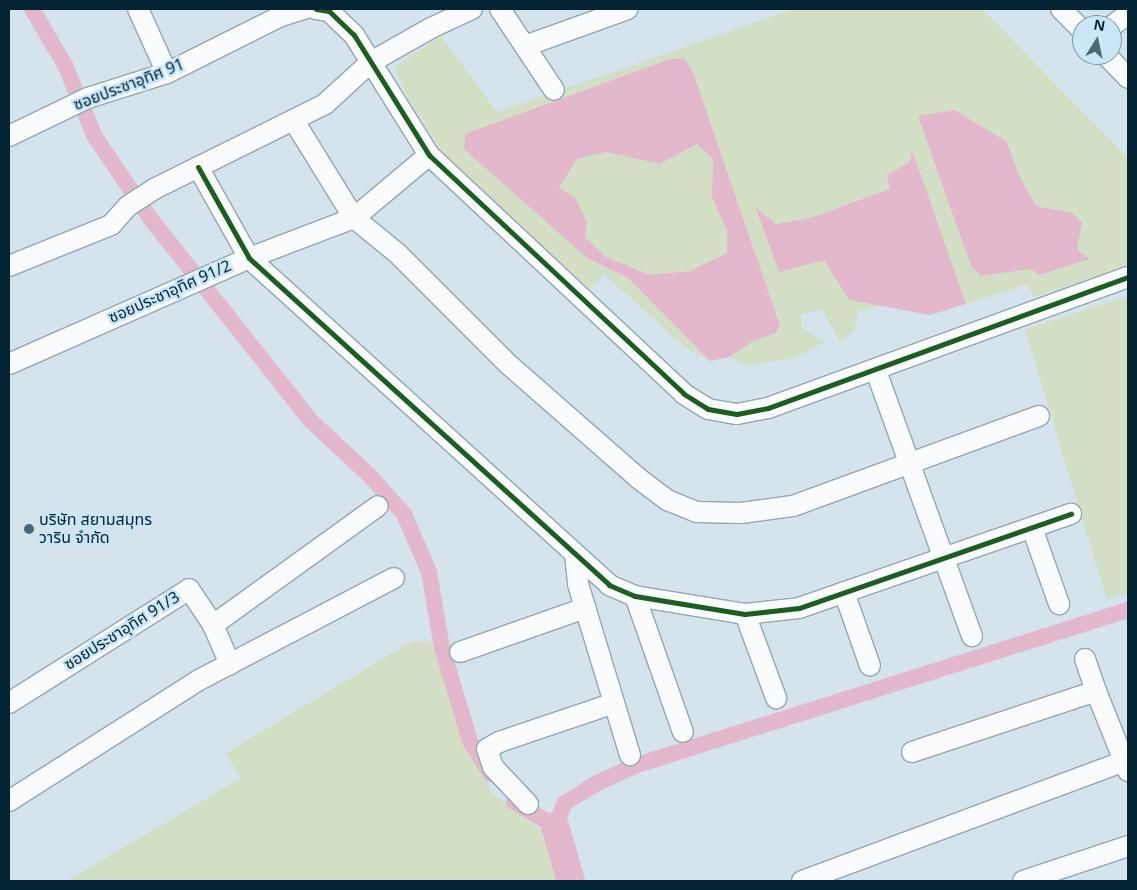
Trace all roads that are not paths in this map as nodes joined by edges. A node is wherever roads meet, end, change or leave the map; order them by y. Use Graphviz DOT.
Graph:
graph roads {
  1 [pos="138,9"];
  2 [pos="304,9"];
  3 [pos="316,9"];
  4 [pos="472,9"];
  5 [pos="500,9"];
  6 [pos="628,9"];
  7 [pos="1061,9"];
  8 [pos="1072,20"];
  9 [pos="524,46"];
  10 [pos="371,62"];
  11 [pos="1116,65"];
  12 [pos="167,72"];
  13 [pos="1128,78"];
  14 [pos="554,90"];
  15 [pos="294,121"];
  16 [pos="9,136"];
  17 [pos="429,154"];
  18 [pos="198,168"];
  19 [pos="354,218"];
  20 [pos="250,258"];
  21 [pos="9,266"];
  22 [pos="1128,277"];
  23 [pos="9,364"];
  24 [pos="876,371"];
  25 [pos="1039,416"];
  26 [pos="909,463"];
  27 [pos="378,506"];
  28 [pos="1071,514"];
  29 [pos="1032,528"];
  30 [pos="575,554"];
  31 [pos="944,558"];
  32 [pos="394,578"];
  33 [pos="844,592"];
  34 [pos="635,596"];
  35 [pos="1059,604"];
  36 [pos="585,608"];
  37 [pos="746,614"];
  38 [pos="213,625"];
  39 [pos="972,636"];
  40 [pos="460,652"];
  41 [pos="1085,659"];
  42 [pos="230,664"];
  43 [pos="870,666"];
  44 [pos="1096,692"];
  45 [pos="776,698"];
  46 [pos="614,703"];
  47 [pos="9,704"];
  48 [pos="683,732"];
  49 [pos="912,752"];
  50 [pos="630,754"];
  51 [pos="1126,766"];
  52 [pos="9,802"];
  53 [pos="528,804"];
  54 [pos="1128,846"];
  55 [pos="802,881"];
  56 [pos="1023,881"];
  1 -- 12 [label="street"];
  2 -- 12 [label="street, ซอยประชาอุทิศ 91"];
  3 -- 10 [label="street"];
  4 -- 10 [label="street"];
  5 -- 9 [label="street"];
  6 -- 9 [label="street"];
  7 -- 8 [label="street"];
  9 -- 14 [label="street"];
  10 -- 15 [label="street"];
  10 -- 17 [label="street"];
  11 -- 13 [label="street"];
  12 -- 16 [label="street, ซอยประชาอุทิศ 91"];
  15 -- 18 [label="street"];
  15 -- 19 [label="street"];
  17 -- 19 [label="street, ซอยประชาอุทิศ 91/2"];
  17 -- 24 [label="street"];
  18 -- 20 [label="street"];
  18 -- 21 [label="street"];
  19 -- 20 [label="street, ซอยประชาอุทิศ 91/2"];
  19 -- 26 [label="street"];
  20 -- 23 [label="street, ซอยประชาอุทิศ 91/2"];
  20 -- 30 [label="street"];
  22 -- 24 [label="street"];
  24 -- 26 [label="street"];
  25 -- 26 [label="street"];
  26 -- 31 [label="street"];
  27 -- 38 [label="street"];
  28 -- 29 [label="street"];
  29 -- 31 [label="street"];
  29 -- 35 [label="street"];
  30 -- 34 [label="street"];
  30 -- 36 [label="street"];
  31 -- 33 [label="street"];
  31 -- 39 [label="street"];
  32 -- 42 [label="street"];
  33 -- 37 [label="street"];
  33 -- 43 [label="street"];
  34 -- 37 [label="street"];
  34 -- 48 [label="street"];
  36 -- 40 [label="street"];
  36 -- 46 [label="street"];
  37 -- 45 [label="street"];
  38 -- 42 [label="street, ซอยประชาอุทิศ 91/3"];
  38 -- 47 [label="street, ซอยประชาอุทิศ 91/3"];
  41 -- 44 [label="street"];
  42 -- 52 [label="street"];
  44 -- 49 [label="street"];
  44 -- 51 [label="street"];
  46 -- 50 [label="street"];
  46 -- 53 [label="street"];
  51 -- 55 [label="street"];
  54 -- 56 [label="street"];
}
